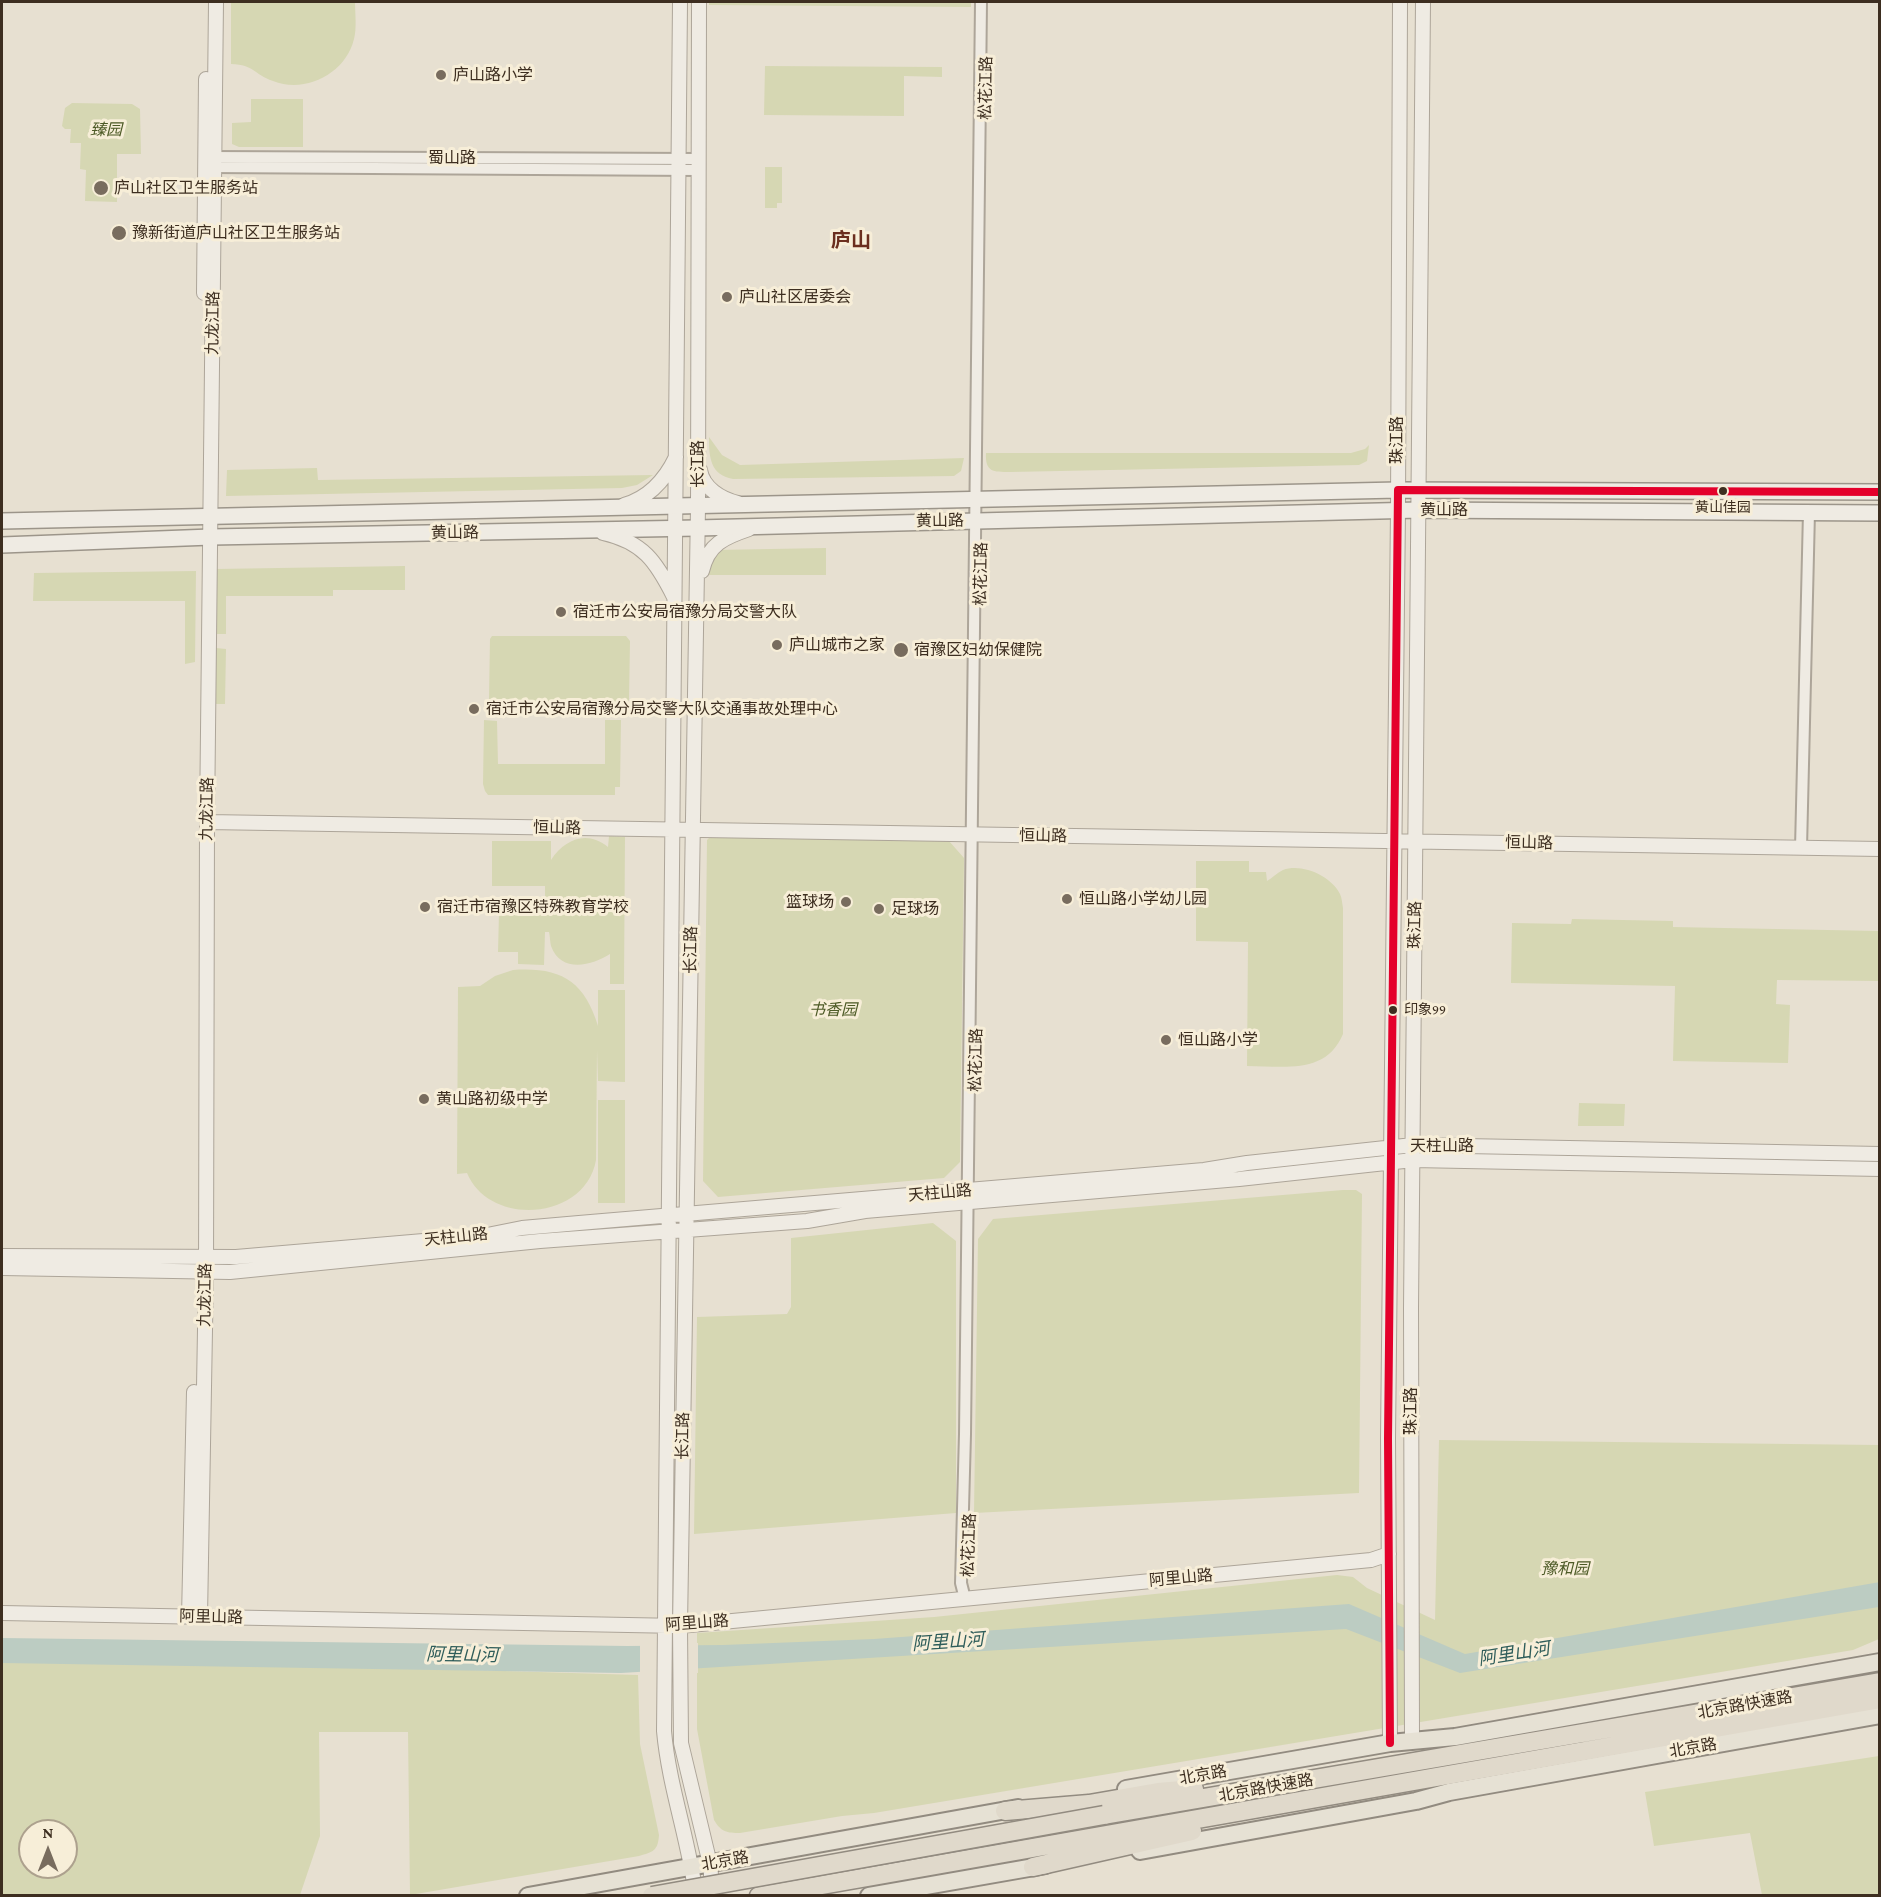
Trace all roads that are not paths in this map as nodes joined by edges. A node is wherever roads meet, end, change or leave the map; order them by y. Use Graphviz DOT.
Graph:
graph roads {
  1 [pos="208,2"];
  2 [pos="216,2"];
  3 [pos="680,2"];
  4 [pos="699,2"];
  5 [pos="981,2"];
  6 [pos="987,2"];
  7 [pos="1400,2"];
  8 [pos="1423,2"];
  9 [pos="210,162"];
  10 [pos="678,164"];
  11 [pos="698,164"];
  12 [pos="1399,166"];
  13 [pos="1422,166"];
  14 [pos="1398,283"];
  15 [pos="1422,283"];
  16 [pos="677,455"];
  17 [pos="698,461"];
  18 [pos="1398,490"];
  19 [pos="1419,490"];
  20 [pos="1880,492"];
  21 [pos="978,501"];
  22 [pos="751,506"];
  23 [pos="698,507"];
  24 [pos="676,508"];
  25 [pos="610,509"];
  26 [pos="1398,510"];
  27 [pos="1419,510"];
  28 [pos="1809,512"];
  29 [pos="1880,513"];
  30 [pos="207,516"];
  31 [pos="978,520"];
  32 [pos="2,521"];
  33 [pos="758,526"];
  34 [pos="676,528"];
  35 [pos="698,528"];
  36 [pos="589,530"];
  37 [pos="207,538"];
  38 [pos="2,545"];
  39 [pos="697,590"];
  40 [pos="675,598"];
  41 [pos="207,819"];
  42 [pos="673,827"];
  43 [pos="693,827"];
  44 [pos="975,831"];
  45 [pos="1394,838"];
  46 [pos="1415,838"];
  47 [pos="1880,843"];
  48 [pos="1802,845"];
  49 [pos="1880,849"];
  50 [pos="1392,956"];
  51 [pos="1414,956"];
  52 [pos="1413,1145"];
  53 [pos="1391,1147"];
  54 [pos="1880,1154"];
  55 [pos="1413,1160"];
  56 [pos="1390,1164"];
  57 [pos="1880,1169"];
  58 [pos="971,1196"];
  59 [pos="687,1214"];
  60 [pos="669,1216"];
  61 [pos="686,1231"];
  62 [pos="669,1232"];
  63 [pos="2,1256"];
  64 [pos="201,1265"];
  65 [pos="2,1268"];
  66 [pos="1389,1554"];
  67 [pos="965,1599"];
  68 [pos="2,1613"];
  69 [pos="194,1617"];
  70 [pos="664,1626"];
  71 [pos="680,1626"];
  72 [pos="1880,1662"];
  73 [pos="1880,1682"];
  74 [pos="1850,1695"];
  75 [pos="1880,1699"];
  76 [pos="1880,1715"];
  77 [pos="1412,1741"];
  78 [pos="1390,1743"];
  79 [pos="1469,1754"];
  80 [pos="1429,1779"];
  81 [pos="1005,1811"];
  82 [pos="710,1864"];
  83 [pos="692,1867"];
  84 [pos="1033,1867"];
  85 [pos="528,1896"];
  86 [pos="652,1896"];
  87 [pos="696,1896"];
  88 [pos="713,1896"];
  89 [pos="759,1896"];
  90 [pos="870,1896"];
  1 -- 9 [label="street, 九龙江路"];
  2 -- 9 [label="street, 九龙江路"];
  3 -- 10 [label="street, 长江路"];
  4 -- 11 [label="street, 长江路"];
  5 -- 21 [label="street, 松花江路"];
  6 -- 21 [label="street, 松花江路"];
  7 -- 12 [label="street, 珠江路"];
  8 -- 13 [label="street, 珠江路"];
  9 -- 10 [label="street, 蜀山路"];
  9 -- 30 [label="street, 九龙江路"];
  10 -- 11 [label="street, 蜀山路"];
  10 -- 16 [label="street, 长江路"];
  11 -- 17 [label="street, 长江路"];
  12 -- 13 [label="street"];
  12 -- 14 [label="street, 珠江路"];
  13 -- 15 [label="street, 珠江路"];
  14 -- 15 [label="street"];
  14 -- 18 [label="street, 珠江路"];
  15 -- 19 [label="street, 珠江路"];
  16 -- 24 [label="street, 长江路"];
  16 -- 25 [label="street"];
  17 -- 22 [label="street"];
  17 -- 23 [label="street, 长江路"];
  18 -- 19 [label="main road, 黄山路"];
  18 -- 21 [label="main road, 黄山路"];
  18 -- 26 [label="street, 珠江路"];
  19 -- 20 [label="main road, 黄山路"];
  19 -- 27 [label="street, 珠江路"];
  21 -- 22 [label="main road, 黄山路"];
  21 -- 31 [label="street, 松花江路"];
  22 -- 23 [label="main road, 黄山路"];
  23 -- 24 [label="main road, 黄山路"];
  23 -- 35 [label="street, 长江路"];
  24 -- 25 [label="main road, 黄山路"];
  24 -- 34 [label="street, 长江路"];
  25 -- 30 [label="main road, 黄山路"];
  26 -- 27 [label="main road, 黄山路"];
  26 -- 31 [label="main road, 黄山路"];
  26 -- 45 [label="street, 珠江路"];
  27 -- 28 [label="main road, 黄山路"];
  27 -- 46 [label="street, 珠江路"];
  28 -- 29 [label="main road, 黄山路"];
  28 -- 48 [label="street"];
  30 -- 32 [label="main road, 黄山路"];
  30 -- 37 [label="street, 九龙江路"];
  31 -- 33 [label="main road, 黄山路"];
  31 -- 44 [label="street, 松花江路"];
  33 -- 35 [label="main road, 黄山路"];
  33 -- 39 [label="street"];
  34 -- 35 [label="main road, 黄山路"];
  34 -- 36 [label="main road, 黄山路"];
  34 -- 40 [label="street, 长江路"];
  35 -- 39 [label="street, 长江路"];
  36 -- 37 [label="main road, 黄山路"];
  36 -- 40 [label="street"];
  37 -- 38 [label="main road, 黄山路"];
  37 -- 41 [label="street, 九龙江路"];
  37 -- 64 [label="street, 九龙江路"];
  39 -- 43 [label="street, 长江路"];
  40 -- 42 [label="street, 长江路"];
  41 -- 42 [label="street, 恒山路"];
  41 -- 64 [label="street, 九龙江路"];
  42 -- 43 [label="street, 恒山路"];
  42 -- 60 [label="street, 长江路"];
  43 -- 44 [label="street, 恒山路"];
  43 -- 59 [label="street, 长江路"];
  44 -- 45 [label="street, 恒山路"];
  44 -- 58 [label="street, 松花江路"];
  45 -- 46 [label="street, 恒山路"];
  45 -- 50 [label="street, 珠江路"];
  46 -- 48 [label="street, 恒山路"];
  46 -- 51 [label="street, 珠江路"];
  47 -- 48 [label="street, 恒山路"];
  48 -- 49 [label="street, 恒山路"];
  50 -- 51 [label="street"];
  50 -- 53 [label="street, 珠江路"];
  51 -- 52 [label="street, 珠江路"];
  52 -- 53 [label="street, 天柱山路"];
  52 -- 54 [label="street, 天柱山路"];
  52 -- 55 [label="street, 珠江路"];
  53 -- 56 [label="street, 珠江路"];
  53 -- 58 [label="street, 天柱山路"];
  55 -- 56 [label="street, 天柱山路"];
  55 -- 57 [label="street, 天柱山路"];
  55 -- 77 [label="street, 珠江路"];
  56 -- 58 [label="street, 天柱山路"];
  56 -- 66 [label="street, 珠江路"];
  58 -- 59 [label="street, 天柱山路"];
  58 -- 61 [label="street, 天柱山路"];
  58 -- 67 [label="street, 松花江路"];
  59 -- 60 [label="street, 天柱山路"];
  59 -- 61 [label="street, 长江路"];
  60 -- 62 [label="street, 长江路"];
  60 -- 64 [label="street, 天柱山路"];
  61 -- 62 [label="street, 天柱山路"];
  61 -- 71 [label="street, 长江路"];
  62 -- 64 [label="street, 天柱山路"];
  62 -- 70 [label="street, 长江路"];
  63 -- 64 [label="street, 天柱山路"];
  64 -- 65 [label="street, 天柱山路"];
  64 -- 69 [label="street, 九龙江路"];
  66 -- 67 [label="street, 阿里山路"];
  66 -- 78 [label="street, 珠江路"];
  67 -- 71 [label="street, 阿里山路"];
  68 -- 69 [label="street, 阿里山路"];
  69 -- 70 [label="street, 阿里山路"];
  70 -- 71 [label="street, 阿里山路"];
  70 -- 83 [label="street, 长江路"];
  71 -- 82 [label="street, 长江路"];
  72 -- 77 [label="main road, 北京路"];
  73 -- 74 [label="highway, 北京路快速路"];
  74 -- 75 [label="highway, 北京路快速路"];
  74 -- 79 [label="highway, 北京路快速路"];
  74 -- 80 [label="highway, 北京路快速路"];
  76 -- 84 [label="main road, 北京路"];
  77 -- 78 [label="main road, 北京路"];
  78 -- 81 [label="main road, 北京路"];
  79 -- 81 [label="highway"];
  79 -- 86 [label="highway, 北京路快速路, bridge"];
  80 -- 84 [label="highway"];
  80 -- 89 [label="highway, 北京路快速路"];
  81 -- 82 [label="main road, 北京路"];
  82 -- 83 [label="main road, 北京路"];
  82 -- 88 [label="street, 长江路"];
  83 -- 85 [label="main road, 北京路"];
  83 -- 87 [label="street, 长江路"];
  84 -- 90 [label="main road, 北京路"];
}
